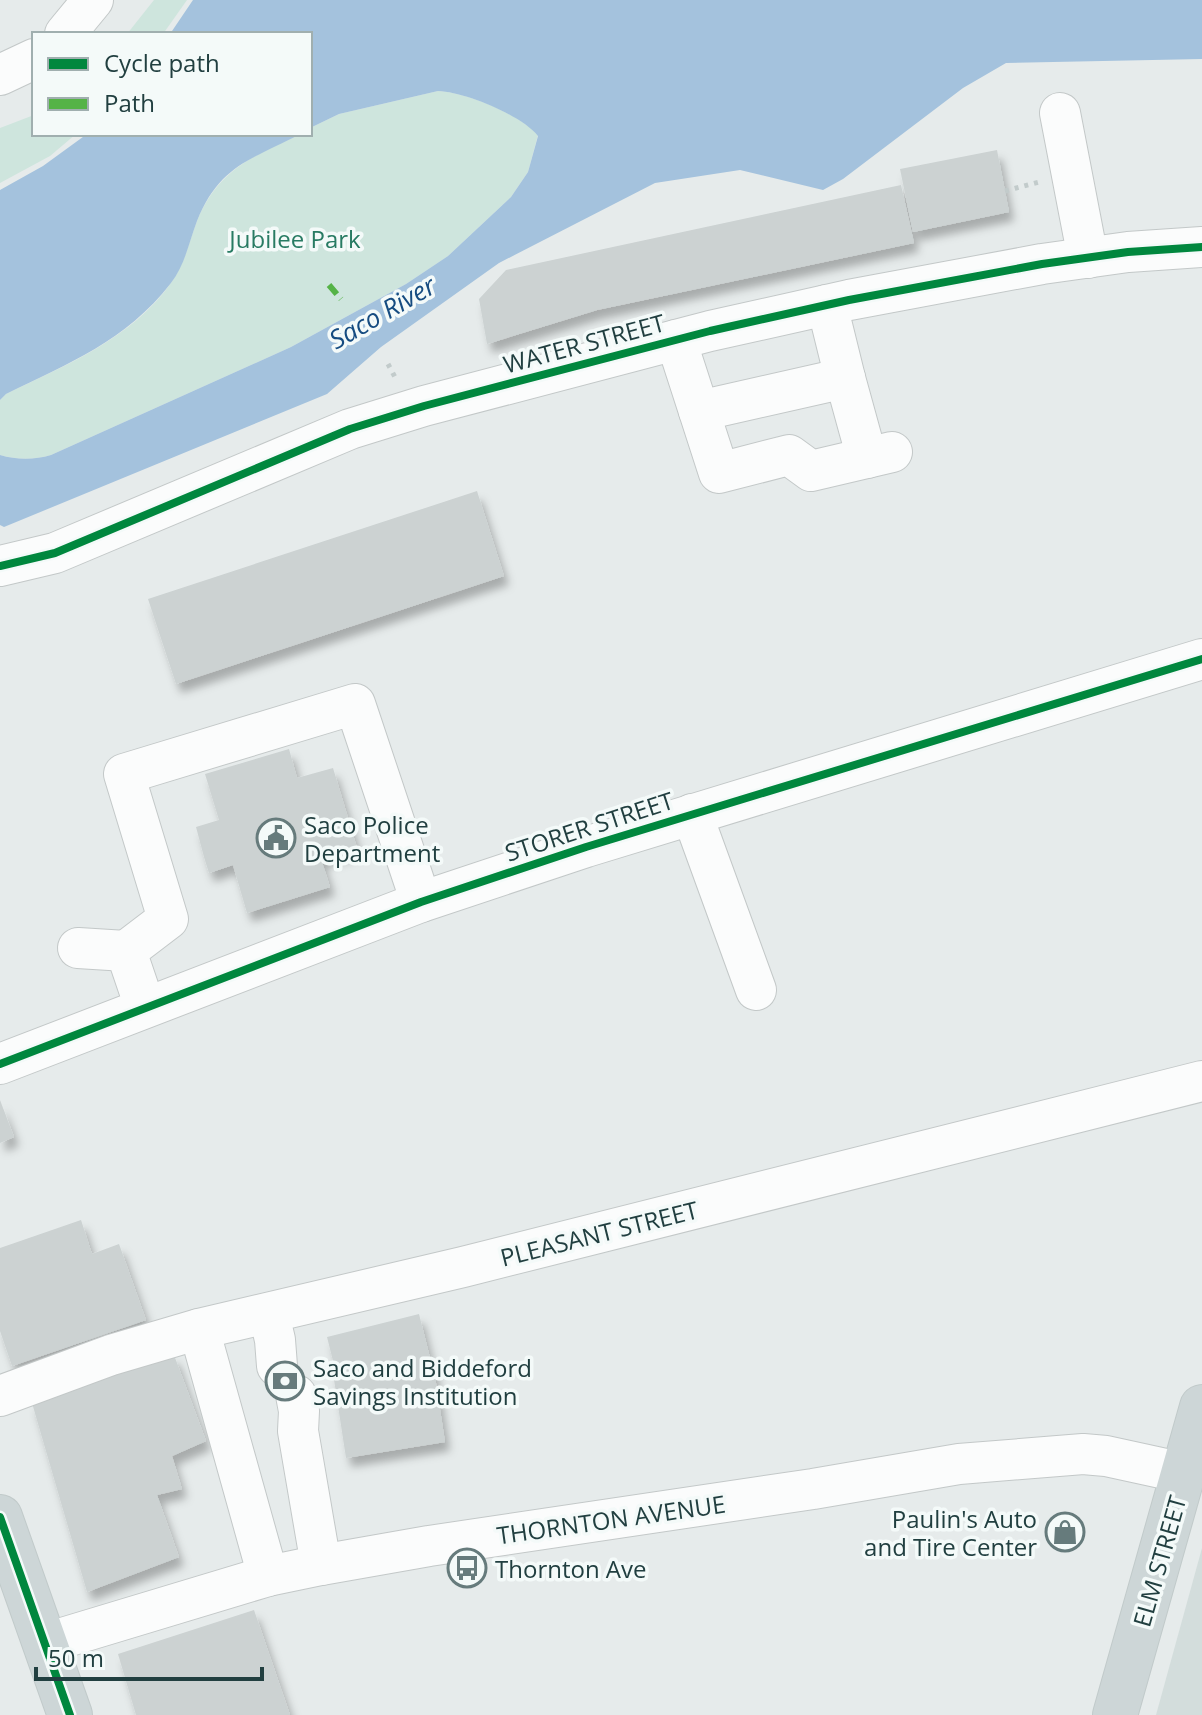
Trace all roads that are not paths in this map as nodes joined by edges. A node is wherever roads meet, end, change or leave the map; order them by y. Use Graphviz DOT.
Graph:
graph roads {
  1 [pos="93,0"];
  2 [pos="67,32"];
  3 [pos="32,60"];
  4 [pos="0,75"];
  5 [pos="1060,113"];
  6 [pos="1202,247"];
  7 [pos="1088,258"];
  8 [pos="827,305"];
  9 [pos="676,340"];
  10 [pos="845,378"];
  11 [pos="699,411"];
  12 [pos="0,566"];
  13 [pos="1202,659"];
  14 [pos="692,814"];
  15 [pos="421,902"];
  16 [pos="78,948"];
  17 [pos="126,951"];
  18 [pos="756,990"];
  19 [pos="145,1007"];
  20 [pos="0,1064"];
  21 [pos="1202,1081"];
  22 [pos="199,1329"];
  23 [pos="284,1372"];
  24 [pos="0,1396"];
  25 [pos="1202,1407"];
  26 [pos="1196,1480"];
  27 [pos="0,1517"];
  28 [pos="321,1565"];
  29 [pos="268,1576"];
  30 [pos="46,1643"];
  31 [pos="70,1715"];
  32 [pos="1115,1715"];
  1 -- 2 [label="street"];
  3 -- 4 [label="street"];
  5 -- 7 [label="street"];
  6 -- 7 [label="street, WATER STREET"];
  7 -- 8 [label="street, WATER STREET"];
  8 -- 9 [label="street, WATER STREET"];
  8 -- 10 [label="street"];
  9 -- 11 [label="street"];
  9 -- 12 [label="street, WATER STREET"];
  10 -- 11 [label="street"];
  10 -- 11 [label="street"];
  13 -- 14 [label="street, STORER STREET"];
  14 -- 15 [label="street, STORER STREET"];
  14 -- 18 [label="street"];
  15 -- 17 [label="street"];
  15 -- 19 [label="street, STORER STREET"];
  16 -- 17 [label="street"];
  17 -- 19 [label="street"];
  19 -- 20 [label="street, STORER STREET"];
  21 -- 23 [label="street, PLEASANT STREET"];
  22 -- 23 [label="street, PLEASANT STREET"];
  22 -- 24 [label="street, PLEASANT STREET"];
  22 -- 29 [label="street"];
  23 -- 28 [label="street"];
  25 -- 26 [label="main road, ELM STREET"];
  26 -- 28 [label="street, THORNTON AVENUE"];
  26 -- 32 [label="main road, ELM STREET"];
  27 -- 30 [label="main road"];
  28 -- 29 [label="street, THORNTON AVENUE"];
  29 -- 30 [label="street, THORNTON AVENUE"];
  30 -- 31 [label="main road"];
}
